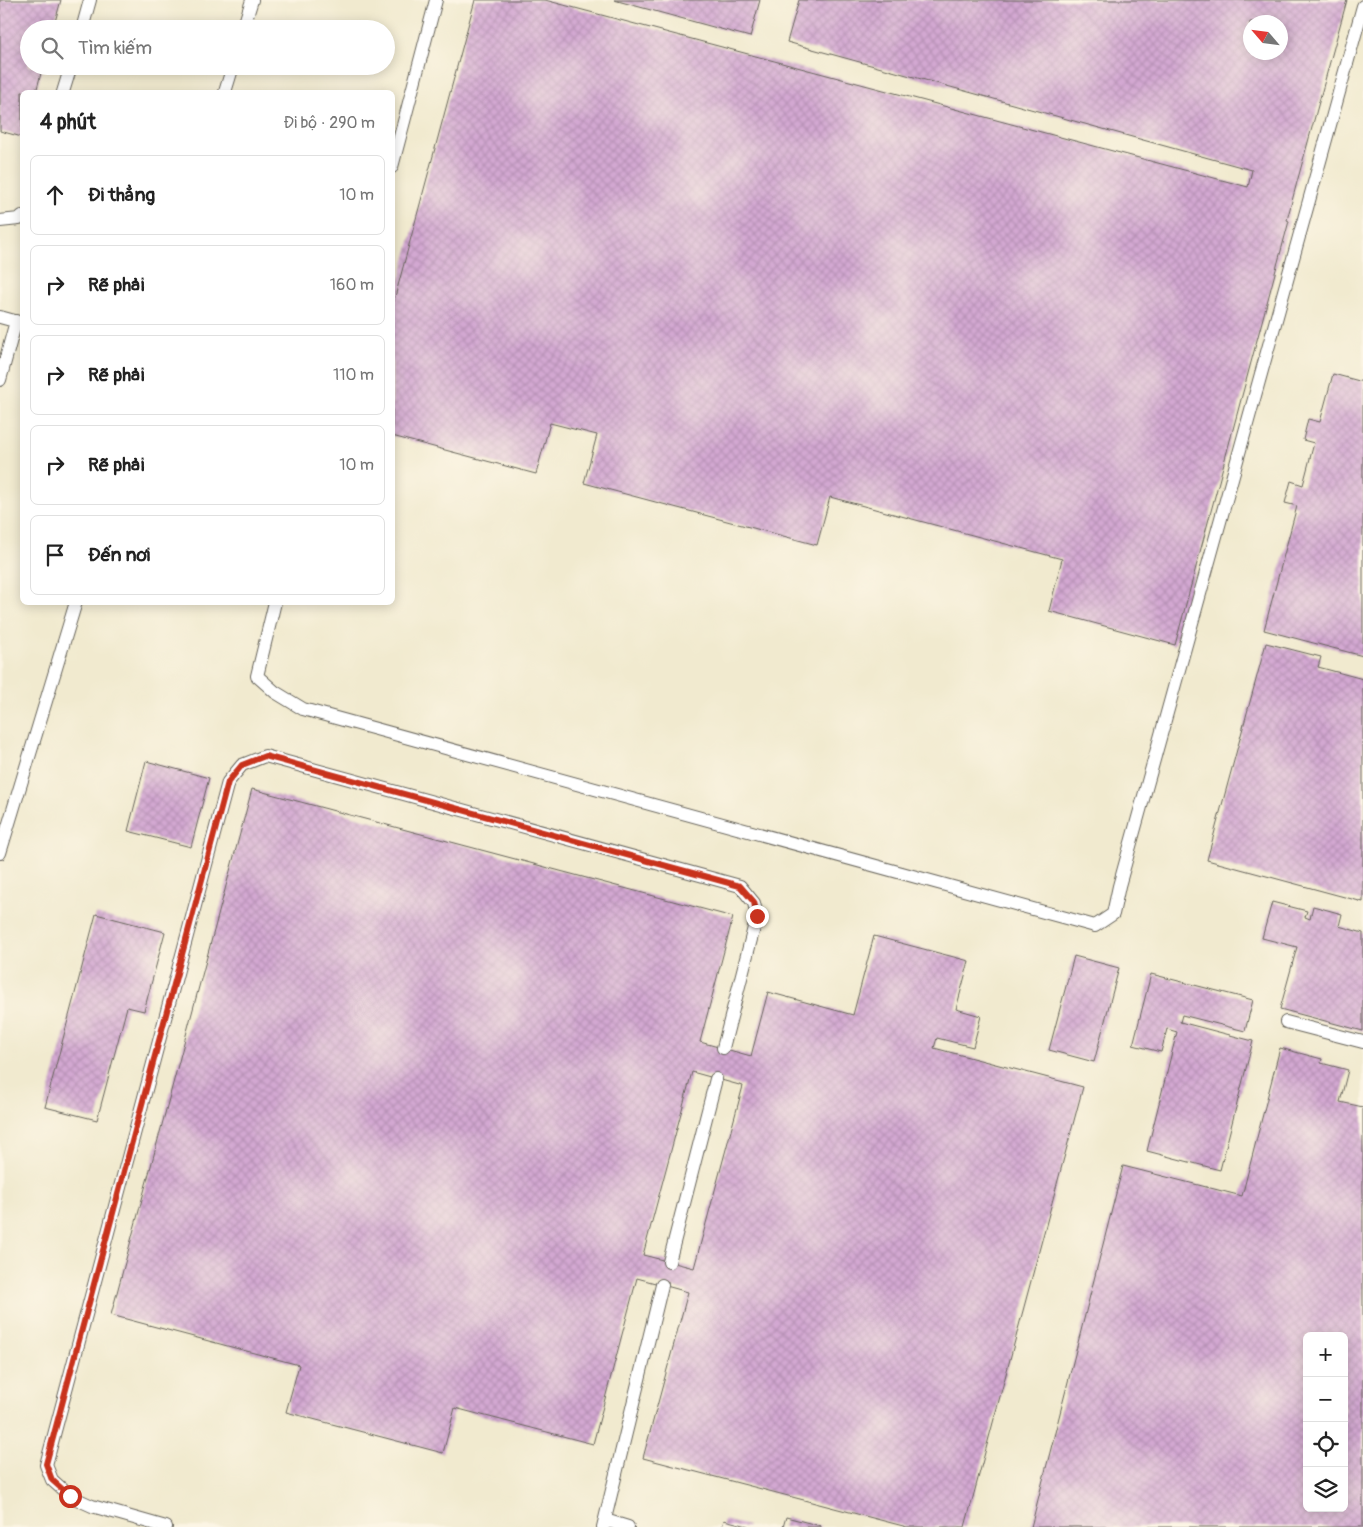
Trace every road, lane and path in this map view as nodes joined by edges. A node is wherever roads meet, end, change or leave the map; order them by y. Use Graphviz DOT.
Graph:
graph roads {
  1 [pos="90,0"];
  2 [pos="252,0"];
  3 [pos="436,0"];
  4 [pos="1363,6"];
  5 [pos="84,20"];
  6 [pos="246,20"];
  7 [pos="68,75"];
  8 [pos="230,75"];
  9 [pos="64,90"];
  10 [pos="226,90"];
  11 [pos="395,156"];
  12 [pos="20,218"];
  13 [pos="0,221"];
  14 [pos="0,317"];
  15 [pos="19,322"];
  16 [pos="0,380"];
  17 [pos="75,605"];
  18 [pos="274,605"];
  19 [pos="0,853"];
  20 [pos="1286,1022"];
  21 [pos="1363,1042"];
  22 [pos="723,1048"];
  23 [pos="716,1079"];
  24 [pos="668,1262"];
  25 [pos="662,1285"];
  26 [pos="604,1523"];
  27 [pos="166,1527"];
  28 [pos="628,1527"];
  1 -- 5 [label="lane"];
  2 -- 6 [label="lane"];
  3 -- 11 [label="lane"];
  4 -- 18 [label="lane"];
  7 -- 9 [label="lane"];
  8 -- 10 [label="lane"];
  12 -- 13 [label="lane"];
  14 -- 15 [label="lane"];
  15 -- 16 [label="lane"];
  17 -- 19 [label="lane"];
  20 -- 21 [label="lane"];
  22 -- 27 [label="lane"];
  23 -- 24 [label="lane"];
  25 -- 26 [label="lane"];
  26 -- 28 [label="lane"];
}
